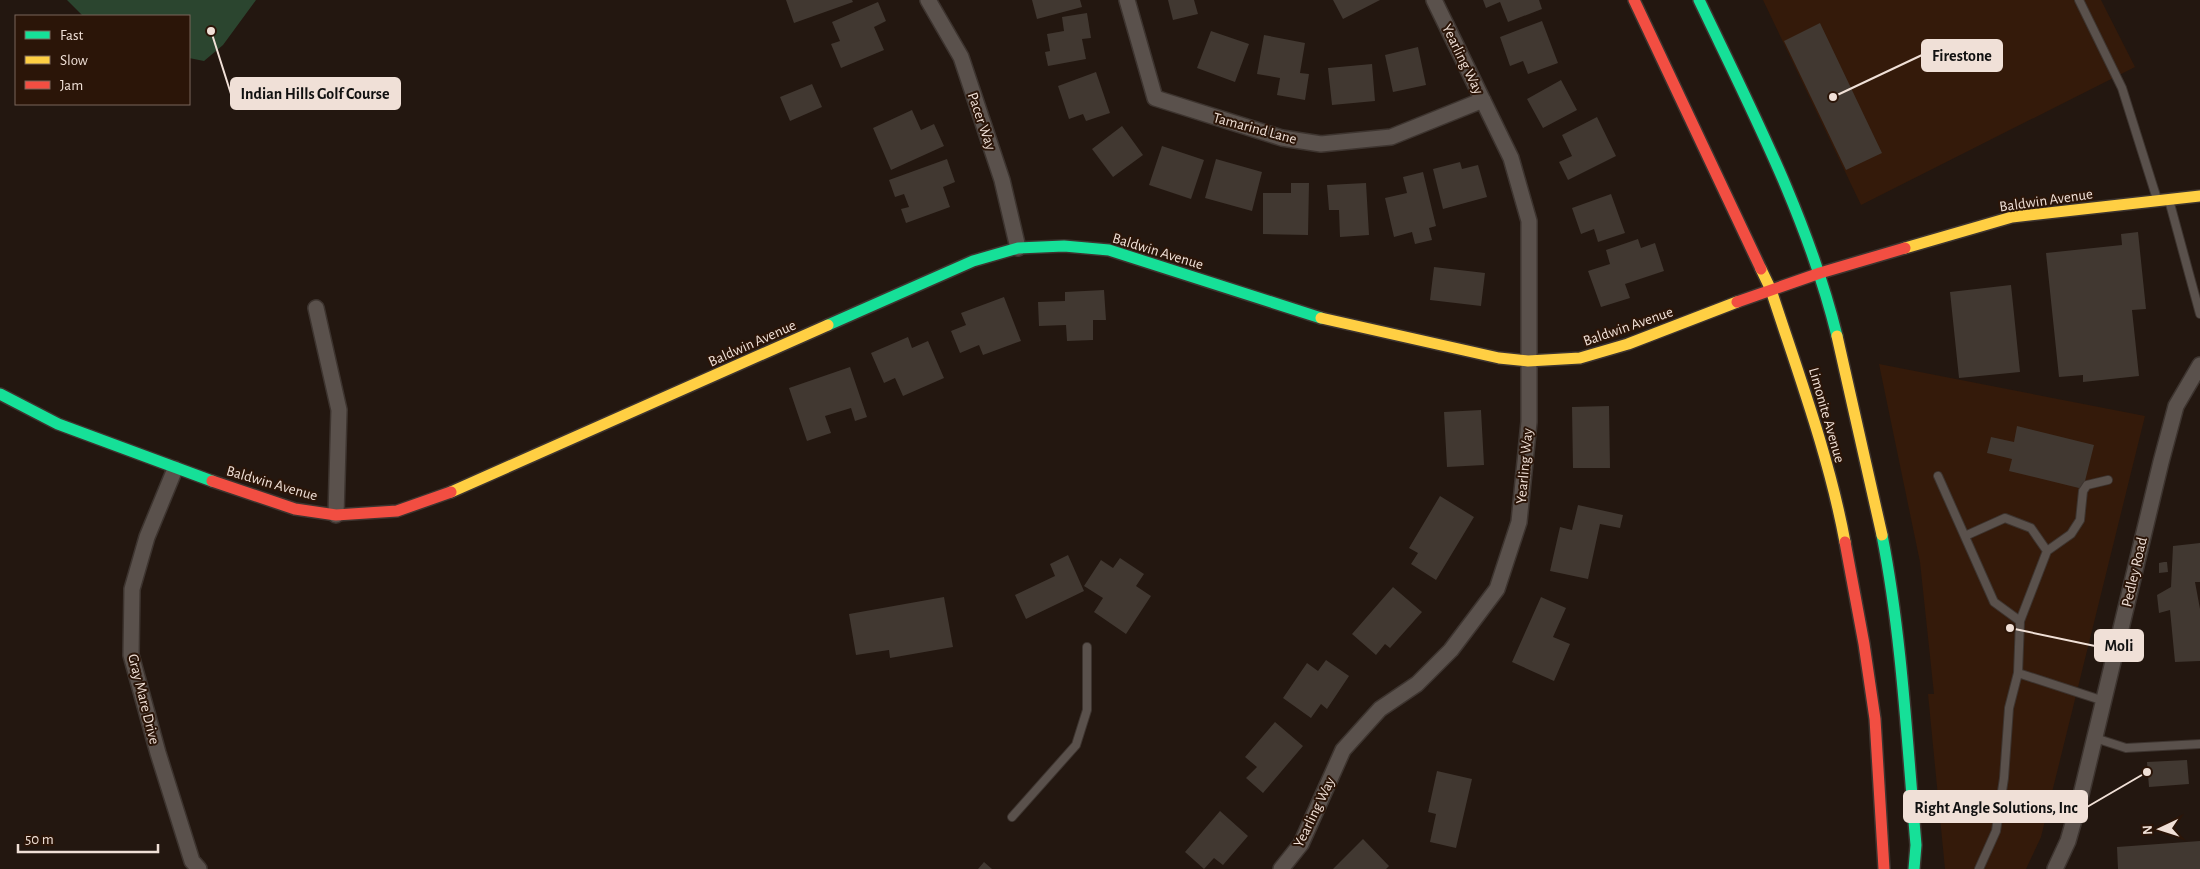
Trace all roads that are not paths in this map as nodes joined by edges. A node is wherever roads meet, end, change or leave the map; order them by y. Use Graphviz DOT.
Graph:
graph roads {
  1 [pos="928,0"];
  2 [pos="1127,0"];
  3 [pos="1434,0"];
  4 [pos="1634,0"];
  5 [pos="1699,0"];
  6 [pos="2079,0"];
  7 [pos="1483,100"];
  8 [pos="2200,196"];
  9 [pos="2163,200"];
  10 [pos="1018,248"];
  11 [pos="1820,273"];
  12 [pos="1771,290"];
  13 [pos="316,308"];
  14 [pos="2200,314"];
  15 [pos="1528,361"];
  16 [pos="2200,365"];
  17 [pos="0,394"];
  18 [pos="175,469"];
  19 [pos="1938,476"];
  20 [pos="2108,480"];
  21 [pos="336,515"];
  22 [pos="1965,536"];
  23 [pos="2047,551"];
  24 [pos="2020,621"];
  25 [pos="1087,647"];
  26 [pos="2018,673"];
  27 [pos="2104,701"];
  28 [pos="2095,738"];
  29 [pos="2200,744"];
  30 [pos="1012,817"];
  31 [pos="200,869"];
  32 [pos="1281,869"];
  33 [pos="1884,869"];
  34 [pos="1914,869"];
  35 [pos="1979,869"];
  36 [pos="2055,869"];
  1 -- 10 [label="street, Pacer Way"];
  2 -- 7 [label="street, Tamarind Lane"];
  3 -- 7 [label="street, Yearling Way"];
  4 -- 12 [label="street, Limonite Avenue"];
  5 -- 11 [label="street, Limonite Avenue"];
  6 -- 9 [label="lane"];
  7 -- 15 [label="street, Yearling Way"];
  8 -- 9 [label="street, Baldwin Avenue"];
  9 -- 11 [label="street, Baldwin Avenue"];
  9 -- 14 [label="lane"];
  10 -- 15 [label="street, Baldwin Avenue"];
  10 -- 21 [label="street, Baldwin Avenue"];
  11 -- 12 [label="street, Baldwin Avenue"];
  11 -- 34 [label="street, Limonite Avenue"];
  12 -- 15 [label="street, Baldwin Avenue"];
  12 -- 33 [label="street, Limonite Avenue"];
  13 -- 21 [label="street"];
  15 -- 32 [label="street, Yearling Way"];
  16 -- 27 [label="street, Pedley Road"];
  17 -- 18 [label="street, Baldwin Avenue"];
  18 -- 21 [label="street, Baldwin Avenue"];
  18 -- 31 [label="street, Gray Mare Drive"];
  19 -- 22 [label="lane"];
  20 -- 23 [label="lane"];
  22 -- 23 [label="lane"];
  22 -- 24 [label="lane"];
  23 -- 24 [label="lane"];
  24 -- 26 [label="lane"];
  25 -- 30 [label="lane"];
  26 -- 27 [label="lane"];
  26 -- 35 [label="lane"];
  27 -- 28 [label="street, Pedley Road"];
  28 -- 29 [label="lane"];
  28 -- 36 [label="street, Pedley Road"];
}
